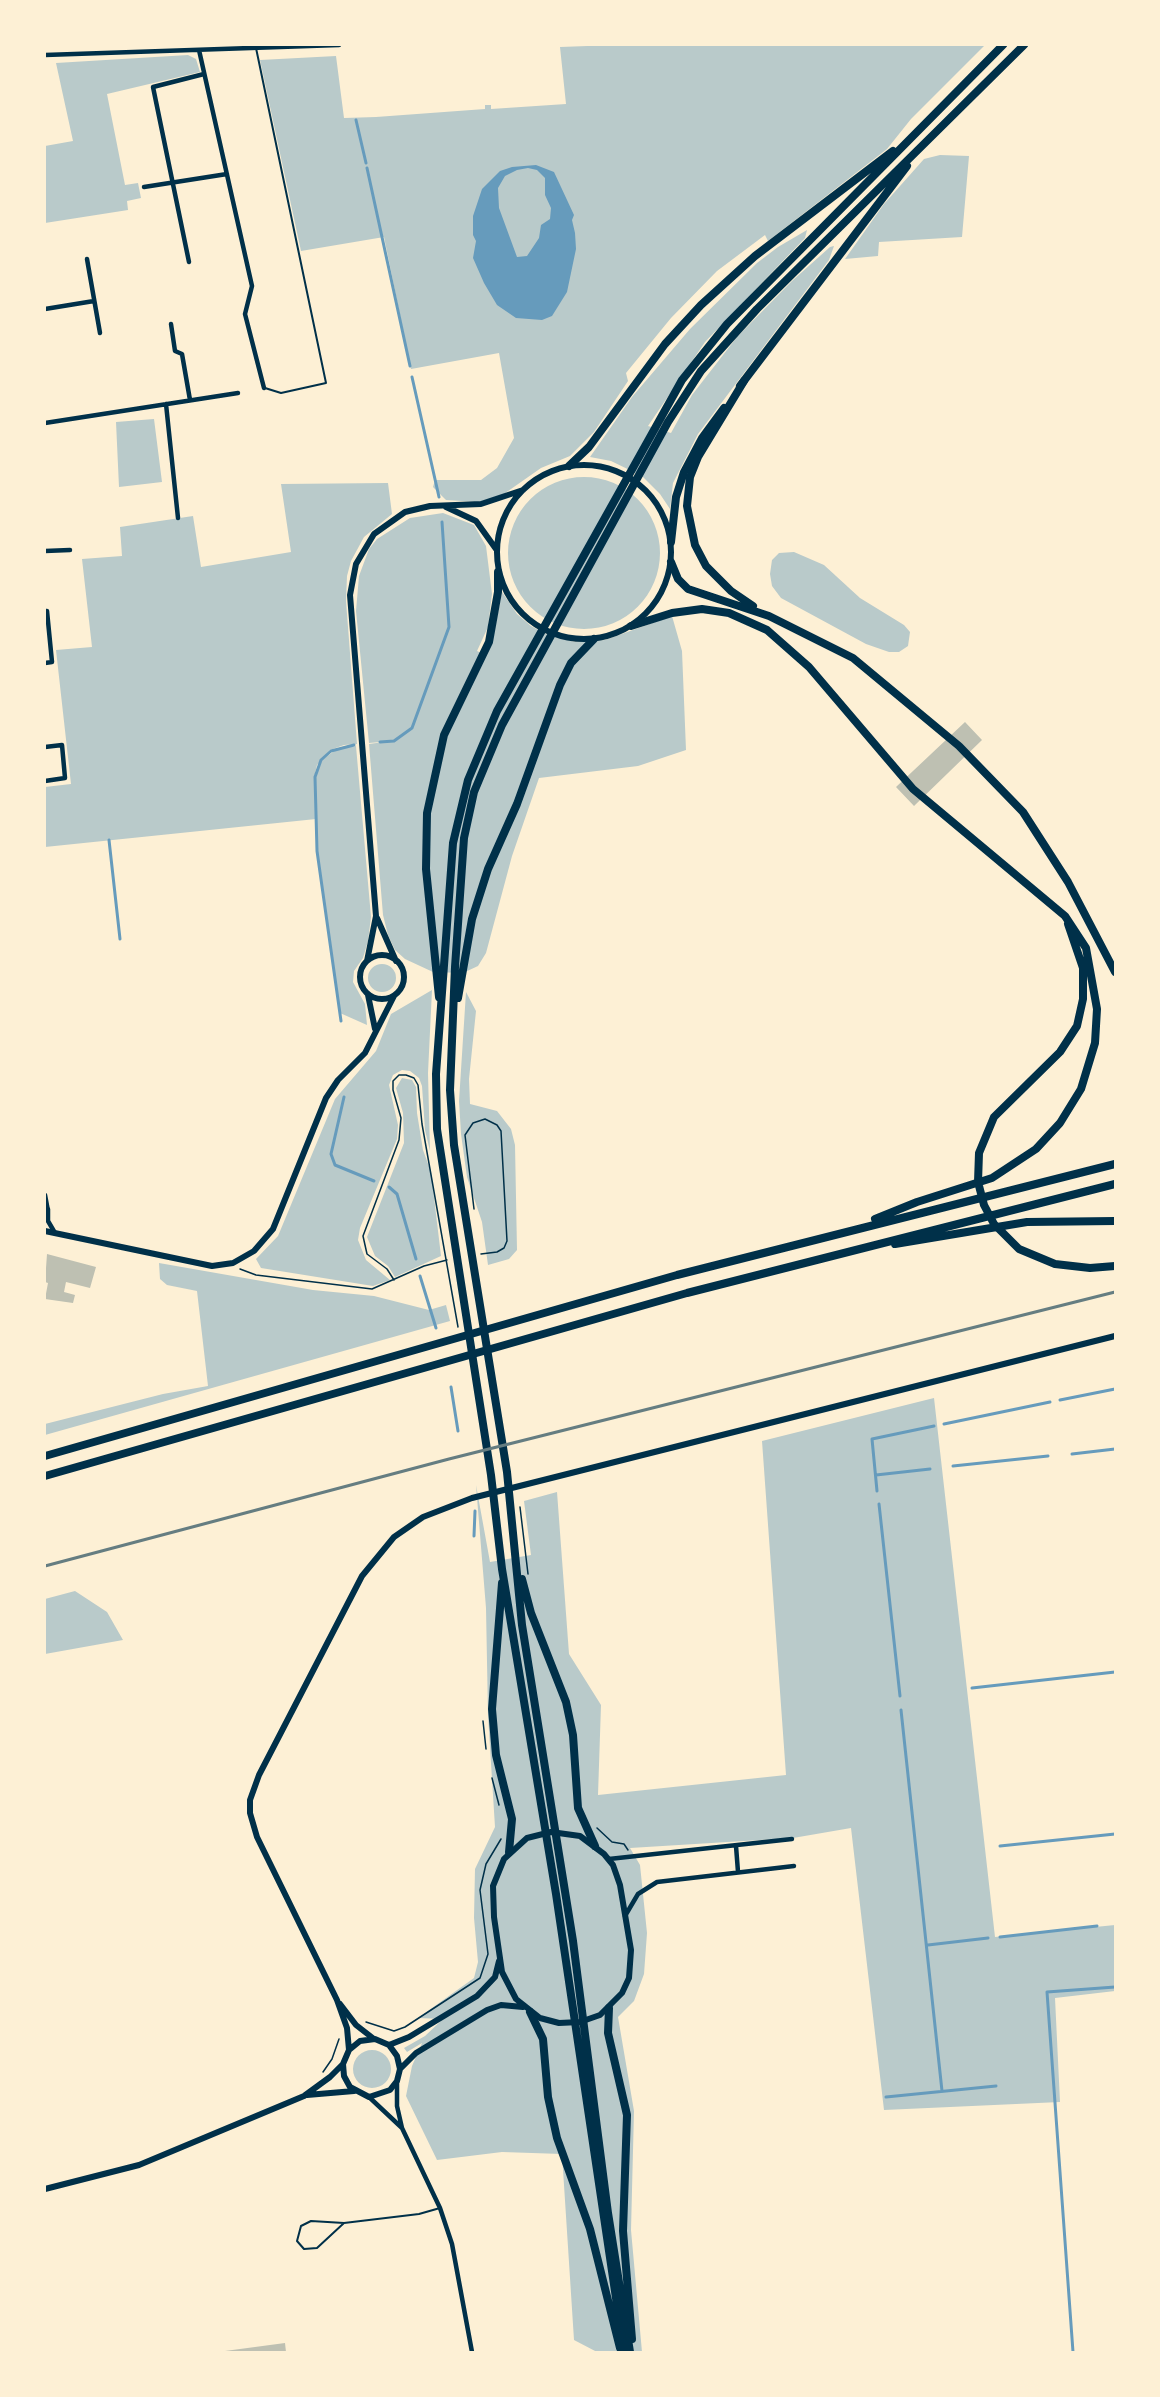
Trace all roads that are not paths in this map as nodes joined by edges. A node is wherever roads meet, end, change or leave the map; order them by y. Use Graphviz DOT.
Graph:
graph roads {
  1 [pos="339,45"];
  2 [pos="1003,45"];
  3 [pos="1024,45"];
  4 [pos="256,48"];
  5 [pos="199,50"];
  6 [pos="45,55"];
  7 [pos="204,74"];
  8 [pos="911,137"];
  9 [pos="922,147"];
  10 [pos="227,174"];
  11 [pos="171,182"];
  12 [pos="144,187"];
  13 [pos="87,259"];
  14 [pos="189,262"];
  15 [pos="94,301"];
  16 [pos="45,309"];
  17 [pos="171,324"];
  18 [pos="100,333"];
  19 [pos="744,381"];
  20 [pos="264,388"];
  21 [pos="238,393"];
  22 [pos="190,400"];
  23 [pos="166,405"];
  24 [pos="45,423"];
  25 [pos="569,466"];
  26 [pos="523,490"];
  27 [pos="442,506"];
  28 [pos="178,518"];
  29 [pos="671,542"];
  30 [pos="70,550"];
  31 [pos="496,550"];
  32 [pos="45,552"];
  33 [pos="671,562"];
  34 [pos="498,572"];
  35 [pos="45,611"];
  36 [pos="769,616"];
  37 [pos="631,626"];
  38 [pos="594,639"];
  39 [pos="45,663"];
  40 [pos="45,747"];
  41 [pos="45,780"];
  42 [pos="376,916"];
  43 [pos="1065,916"];
  44 [pos="1101,940"];
  45 [pos="1115,954"];
  46 [pos="367,961"];
  47 [pos="397,961"];
  48 [pos="1115,972"];
  49 [pos="368,995"];
  50 [pos="394,996"];
  51 [pos="455,1012"];
  52 [pos="440,1022"];
  53 [pos="375,1029"];
  54 [pos="1115,1164"];
  55 [pos="1115,1184"];
  56 [pos="45,1195"];
  57 [pos="48,1209"];
  58 [pos="45,1219"];
  59 [pos="1115,1221"];
  60 [pos="45,1231"];
  61 [pos="847,1231"];
  62 [pos="55,1233"];
  63 [pos="835,1254"];
  64 [pos="1115,1266"];
  65 [pos="1115,1336"];
  66 [pos="45,1456"];
  67 [pos="45,1476"];
  68 [pos="518,1562"];
  69 [pos="502,1569"];
  70 [pos="792,1839"];
  71 [pos="596,1846"];
  72 [pos="736,1846"];
  73 [pos="509,1852"];
  74 [pos="609,1859"];
  75 [pos="794,1866"];
  76 [pos="738,1872"];
  77 [pos="625,1916"];
  78 [pos="500,1957"];
  79 [pos="337,2000"];
  80 [pos="609,2008"];
  81 [pos="526,2009"];
  82 [pos="375,2039"];
  83 [pos="389,2045"];
  84 [pos="349,2050"];
  85 [pos="343,2064"];
  86 [pos="400,2069"];
  87 [pos="587,2070"];
  88 [pos="397,2081"];
  89 [pos="354,2091"];
  90 [pos="304,2096"];
  91 [pos="369,2097"];
  92 [pos="402,2128"];
  93 [pos="45,2189"];
  94 [pos="441,2208"];
  95 [pos="344,2223"];
  96 [pos="472,2352"];
  97 [pos="623,2352"];
  98 [pos="631,2352"];
  1 -- 4 [label="street"];
  2 -- 8 [label="highway"];
  3 -- 9 [label="highway"];
  4 -- 5 [label="street"];
  4 -- 20 [label="lane"];
  5 -- 6 [label="street"];
  5 -- 7 [label="street"];
  7 -- 10 [label="street"];
  7 -- 11 [label="street"];
  8 -- 25 [label="highway"];
  8 -- 52 [label="highway"];
  9 -- 19 [label="highway"];
  9 -- 51 [label="highway"];
  10 -- 11 [label="street"];
  10 -- 20 [label="street"];
  11 -- 12 [label="street"];
  11 -- 14 [label="street"];
  13 -- 15 [label="street"];
  15 -- 16 [label="street"];
  15 -- 18 [label="street"];
  17 -- 22 [label="street"];
  19 -- 29 [label="highway"];
  19 -- 36 [label="highway"];
  21 -- 22 [label="street"];
  22 -- 23 [label="street"];
  23 -- 24 [label="street"];
  23 -- 28 [label="street"];
  25 -- 26 [label="street"];
  25 -- 29 [label="street"];
  26 -- 27 [label="street"];
  26 -- 31 [label="street"];
  27 -- 31 [label="street"];
  27 -- 42 [label="street"];
  29 -- 33 [label="street"];
  30 -- 32 [label="street"];
  31 -- 34 [label="street"];
  33 -- 36 [label="highway"];
  33 -- 37 [label="street"];
  34 -- 38 [label="street"];
  34 -- 52 [label="highway"];
  35 -- 39 [label="street"];
  36 -- 44 [label="highway"];
  37 -- 38 [label="street"];
  37 -- 43 [label="highway"];
  38 -- 51 [label="highway"];
  40 -- 41 [label="street"];
  42 -- 46 [label="street"];
  42 -- 47 [label="street"];
  43 -- 61 [label="highway"];
  43 -- 64 [label="highway"];
  44 -- 45 [label="highway"];
  44 -- 48 [label="highway"];
  46 -- 47 [label="street"];
  46 -- 49 [label="street"];
  47 -- 50 [label="street"];
  49 -- 50 [label="street"];
  49 -- 53 [label="street"];
  50 -- 53 [label="street"];
  51 -- 68 [label="highway"];
  52 -- 69 [label="highway"];
  53 -- 62 [label="street"];
  54 -- 61 [label="highway"];
  55 -- 63 [label="highway"];
  56 -- 57 [label="street"];
  57 -- 58 [label="street"];
  57 -- 62 [label="street"];
  59 -- 63 [label="highway"];
  60 -- 62 [label="street"];
  61 -- 66 [label="highway"];
  63 -- 67 [label="highway"];
  65 -- 79 [label="street"];
  68 -- 71 [label="highway"];
  68 -- 87 [label="highway"];
  69 -- 73 [label="highway"];
  69 -- 87 [label="highway"];
  70 -- 72 [label="street"];
  71 -- 73 [label="street"];
  71 -- 74 [label="street"];
  72 -- 74 [label="street"];
  72 -- 76 [label="street"];
  73 -- 78 [label="street"];
  74 -- 77 [label="street"];
  75 -- 76 [label="street"];
  76 -- 77 [label="street"];
  77 -- 80 [label="street"];
  78 -- 81 [label="street"];
  78 -- 83 [label="street"];
  79 -- 82 [label="street"];
  79 -- 84 [label="street"];
  80 -- 81 [label="street"];
  80 -- 98 [label="highway"];
  81 -- 86 [label="street"];
  81 -- 97 [label="highway"];
  82 -- 83 [label="street"];
  82 -- 84 [label="street"];
  83 -- 86 [label="street"];
  84 -- 85 [label="street"];
  85 -- 89 [label="street"];
  85 -- 90 [label="street"];
  86 -- 88 [label="street"];
  87 -- 97 [label="highway"];
  87 -- 98 [label="highway"];
  88 -- 91 [label="street"];
  88 -- 92 [label="street"];
  89 -- 90 [label="street"];
  89 -- 91 [label="street"];
  90 -- 93 [label="street"];
  91 -- 92 [label="street"];
  92 -- 94 [label="street"];
  94 -- 95 [label="lane"];
  94 -- 96 [label="street"];
  95 -- 95 [label="lane"];
}
